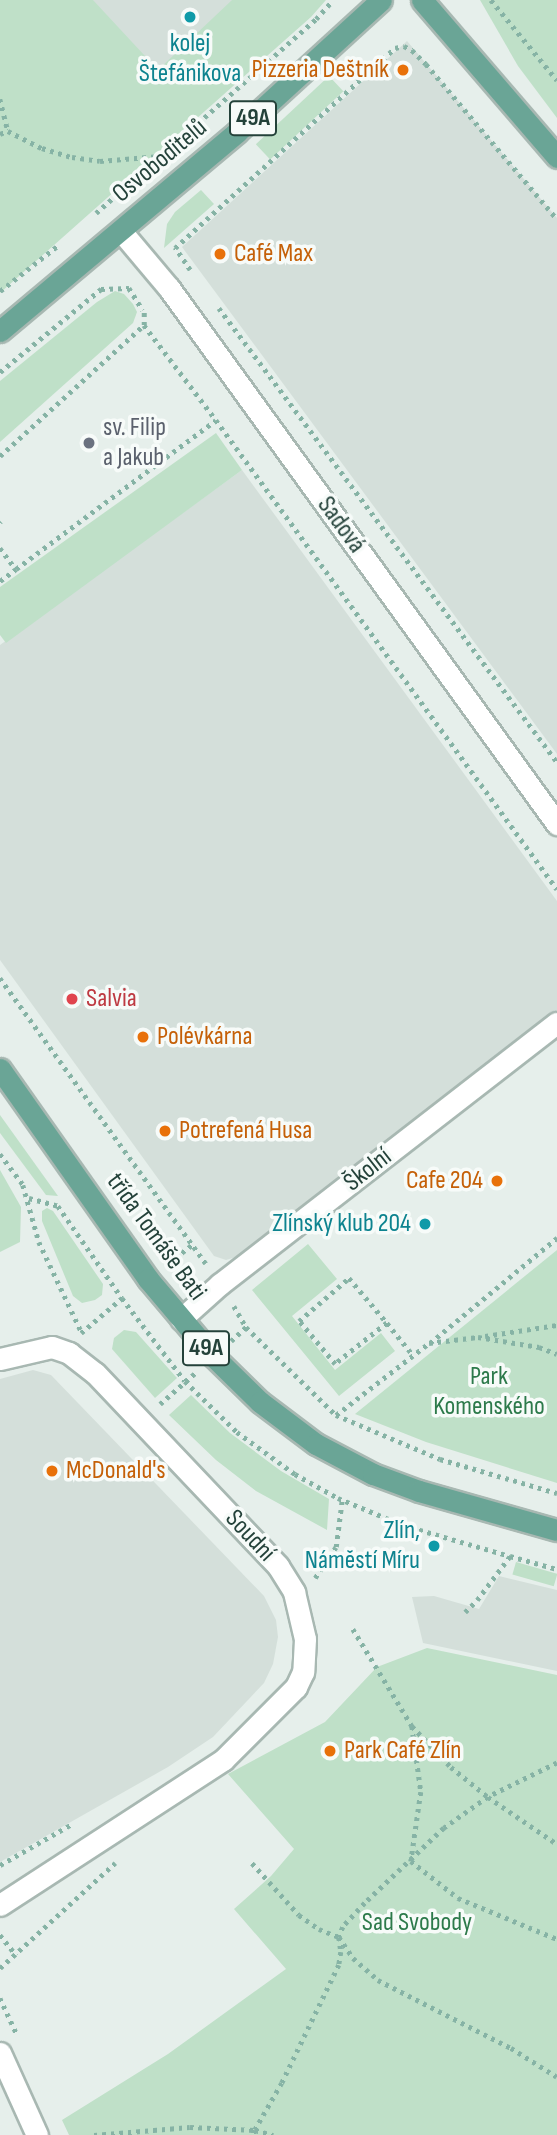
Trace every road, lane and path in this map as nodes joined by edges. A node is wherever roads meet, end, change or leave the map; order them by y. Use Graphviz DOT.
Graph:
graph roads {
  1 [pos="333,0"];
  2 [pos="381,0"];
  3 [pos="422,0"];
  4 [pos="491,0"];
  5 [pos="557,80"];
  6 [pos="0,99"];
  7 [pos="8,131"];
  8 [pos="0,134"];
  9 [pos="160,156"];
  10 [pos="557,157"];
  11 [pos="557,219"];
  12 [pos="88,220"];
  13 [pos="121,231"];
  14 [pos="68,237"];
  15 [pos="192,272"];
  16 [pos="0,291"];
  17 [pos="217,306"];
  18 [pos="143,310"];
  19 [pos="0,331"];
  20 [pos="0,372"];
  21 [pos="216,419"];
  22 [pos="0,456"];
  23 [pos="0,548"];
  24 [pos="16,569"];
  25 [pos="0,581"];
  26 [pos="557,762"];
  27 [pos="557,824"];
  28 [pos="557,889"];
  29 [pos="0,978"];
  30 [pos="557,1023"];
  31 [pos="0,1069"];
  32 [pos="0,1154"];
  33 [pos="557,1238"];
  34 [pos="220,1284"];
  35 [pos="181,1319"];
  36 [pos="387,1323"];
  37 [pos="557,1325"];
  38 [pos="246,1327"];
  39 [pos="82,1332"];
  40 [pos="478,1337"];
  41 [pos="429,1343"];
  42 [pos="557,1354"];
  43 [pos="413,1355"];
  44 [pos="214,1357"];
  45 [pos="0,1359"];
  46 [pos="336,1415"];
  47 [pos="142,1421"];
  48 [pos="557,1493"];
  49 [pos="342,1500"];
  50 [pos="557,1530"];
  51 [pos="557,1569"];
  52 [pos="294,1592"];
  53 [pos="464,1612"];
  54 [pos="353,1629"];
  55 [pos="412,1726"];
  56 [pos="557,1763"];
  57 [pos="488,1797"];
  58 [pos="82,1819"];
  59 [pos="557,1844"];
  60 [pos="121,1857"];
  61 [pos="411,1861"];
  62 [pos="252,1863"];
  63 [pos="0,1865"];
  64 [pos="0,1905"];
  65 [pos="0,1935"];
  66 [pos="339,1937"];
  67 [pos="557,1939"];
  68 [pos="16,1955"];
  69 [pos="0,1968"];
  70 [pos="0,2053"];
  71 [pos="557,2077"];
  72 [pos="254,2133"];
  73 [pos="37,2135"];
  74 [pos="94,2135"];
  75 [pos="273,2135"];
  1 -- 9 [label="path"];
  2 -- 13 [label="main road, Osvoboditelů / 49A"];
  3 -- 10 [label="main road"];
  4 -- 5 [label="path"];
  6 -- 7 [label="path"];
  7 -- 8 [label="path"];
  7 -- 9 [label="path"];
  9 -- 12 [label="path"];
  11 -- 15 [label="path"];
  13 -- 19 [label="main road, Osvoboditelů / 49A"];
  13 -- 27 [label="street, Sadová"];
  14 -- 16 [label="path"];
  17 -- 26 [label="path"];
  18 -- 20 [label="path"];
  21 -- 22 [label="path"];
  21 -- 24 [label="path"];
  21 -- 28 [label="path"];
  23 -- 24 [label="path"];
  24 -- 25 [label="path"];
  29 -- 34 [label="path"];
  30 -- 34 [label="street, Školní"];
  31 -- 35 [label="main road, třída Tomáše Bati / 49A"];
  32 -- 39 [label="path"];
  33 -- 41 [label="path"];
  34 -- 35 [label="street, Školní"];
  34 -- 38 [label="path"];
  35 -- 44 [label="main road, třída Tomáše Bati / 49A"];
  36 -- 36 [label="path"];
  36 -- 43 [label="path"];
  37 -- 40 [label="path"];
  38 -- 44 [label="path"];
  38 -- 46 [label="path"];
  40 -- 41 [label="path"];
  40 -- 42 [label="path"];
  41 -- 43 [label="path"];
  43 -- 46 [label="path"];
  44 -- 47 [label="path"];
  44 -- 50 [label="main road, třída Tomáše Bati / 49A"];
  45 -- 47 [label="street, Soudní"];
  46 -- 48 [label="path"];
  47 -- 52 [label="street, Soudní"];
  49 -- 52 [label="path"];
  51 -- 53 [label="path"];
  52 -- 64 [label="street, Soudní"];
  54 -- 55 [label="path"];
  55 -- 57 [label="path"];
  55 -- 61 [label="path"];
  56 -- 57 [label="path"];
  57 -- 59 [label="path"];
  57 -- 61 [label="path"];
  58 -- 63 [label="path"];
  60 -- 68 [label="path"];
  61 -- 66 [label="path"];
  61 -- 67 [label="path"];
  62 -- 66 [label="path"];
  65 -- 68 [label="path"];
  66 -- 71 [label="path"];
  66 -- 72 [label="path"];
  68 -- 69 [label="path"];
  70 -- 73 [label="street"];
  72 -- 74 [label="path"];
  72 -- 75 [label="path"];
}
